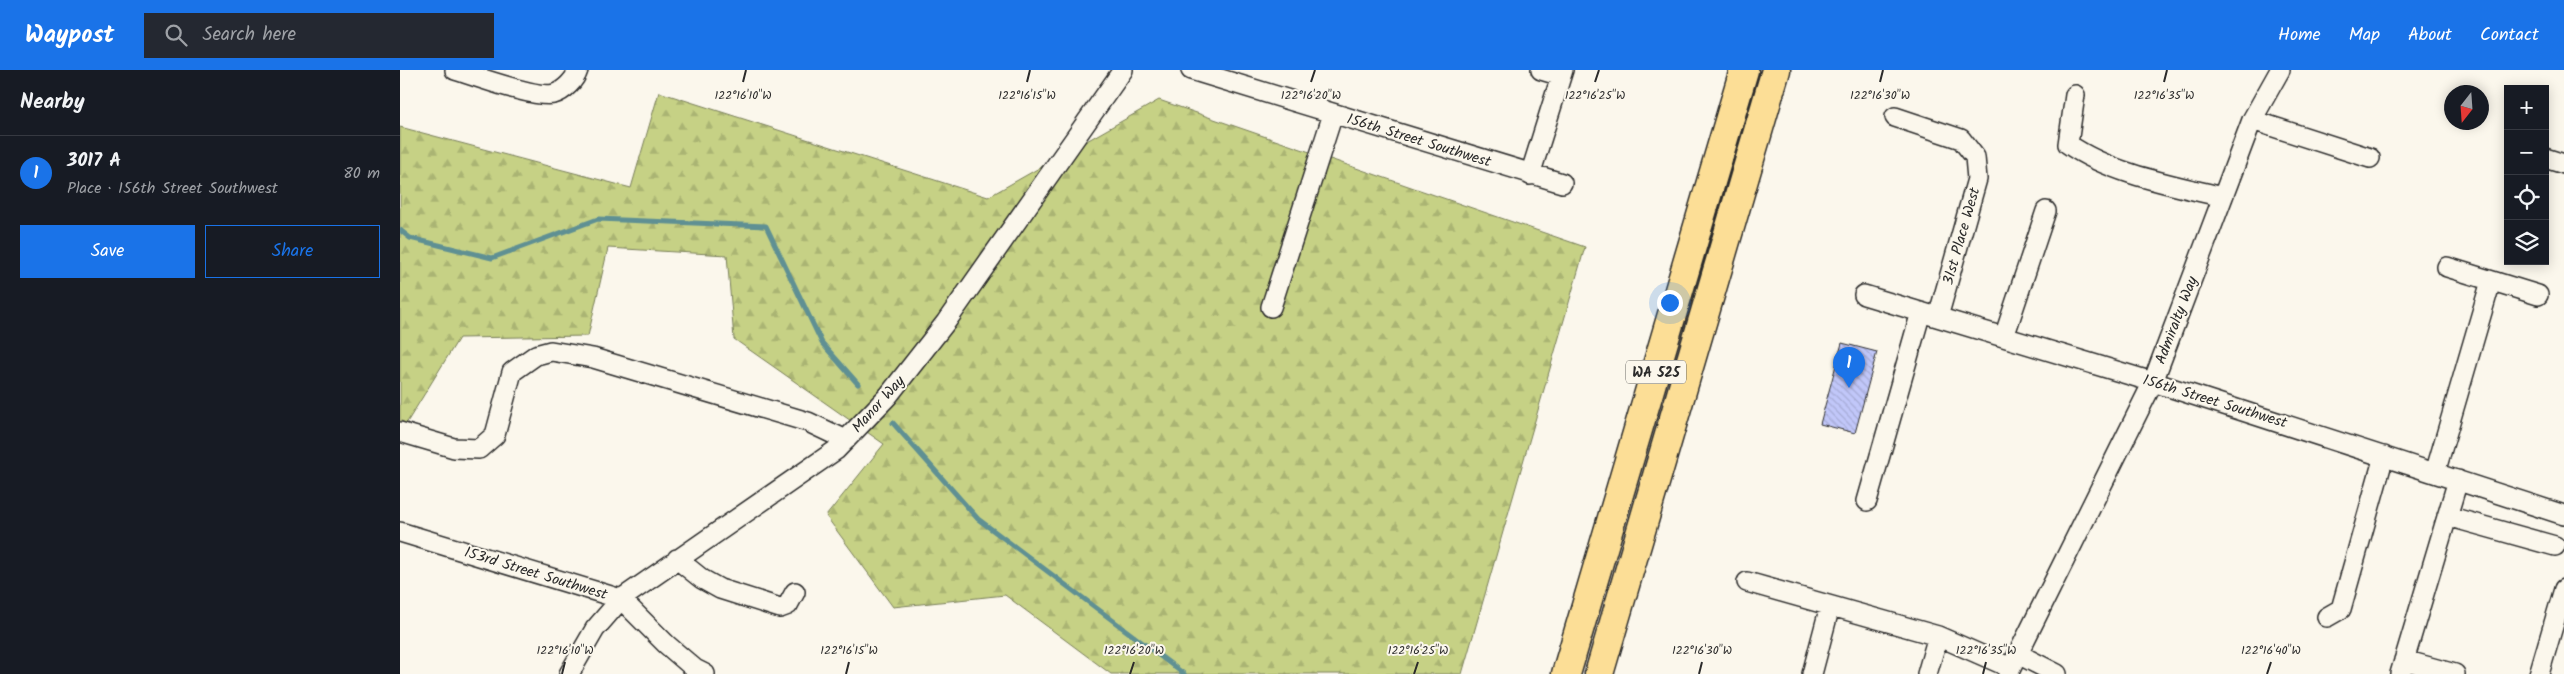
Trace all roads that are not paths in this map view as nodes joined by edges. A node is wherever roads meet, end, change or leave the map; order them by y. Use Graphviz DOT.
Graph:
graph roads {
  1 [pos="455,70"];
  2 [pos="578,70"];
  3 [pos="1123,70"];
  4 [pos="1191,70"];
  5 [pos="1541,70"];
  6 [pos="1744,70"];
  7 [pos="1776,70"];
  8 [pos="2280,70"];
  9 [pos="1562,73"];
  10 [pos="2075,95"];
  11 [pos="1333,114"];
  12 [pos="1895,117"];
  13 [pos="2252,120"];
  14 [pos="2370,158"];
  15 [pos="2549,159"];
  16 [pos="2564,164"];
  17 [pos="1530,175"];
  18 [pos="1562,183"];
  19 [pos="2223,197"];
  20 [pos="2046,211"];
  21 [pos="2447,267"];
  22 [pos="2491,281"];
  23 [pos="1864,295"];
  24 [pos="2538,295"];
  25 [pos="1271,307"];
  26 [pos="1929,314"];
  27 [pos="2004,337"];
  28 [pos="2153,382"];
  29 [pos="400,432"];
  30 [pos="846,440"];
  31 [pos="2384,456"];
  32 [pos="2435,473"];
  33 [pos="2458,480"];
  34 [pos="1867,501"];
  35 [pos="2564,515"];
  36 [pos="2447,516"];
  37 [pos="400,532"];
  38 [pos="2555,546"];
  39 [pos="677,559"];
  40 [pos="1747,582"];
  41 [pos="2564,588"];
  42 [pos="795,592"];
  43 [pos="621,599"];
  44 [pos="1830,606"];
  45 [pos="2327,617"];
  46 [pos="1938,636"];
  47 [pos="2012,665"];
  48 [pos="2402,667"];
  49 [pos="569,674"];
  50 [pos="705,674"];
  51 [pos="1566,674"];
  52 [pos="1599,674"];
  53 [pos="1812,674"];
  54 [pos="1927,674"];
  55 [pos="2057,674"];
  56 [pos="2456,674"];
  57 [pos="2539,674"];
  1 -- 2 [label="street"];
  3 -- 30 [label="street, Manor Way"];
  4 -- 11 [label="street, 156th Street Southwest"];
  5 -- 9 [label="street"];
  6 -- 51 [label="highway, WA 525"];
  7 -- 52 [label="highway, WA 525"];
  8 -- 13 [label="street, Admiralty Way"];
  9 -- 17 [label="street"];
  10 -- 19 [label="street"];
  11 -- 17 [label="street, 156th Street Southwest"];
  11 -- 25 [label="street"];
  12 -- 26 [label="street, 31st Place West"];
  13 -- 14 [label="street"];
  13 -- 19 [label="street, Admiralty Way"];
  15 -- 16 [label="street"];
  17 -- 18 [label="street, 156th Street Southwest"];
  19 -- 28 [label="street, Admiralty Way"];
  20 -- 27 [label="street"];
  21 -- 22 [label="street"];
  22 -- 24 [label="street"];
  22 -- 32 [label="street"];
  23 -- 26 [label="street, 156th Street Southwest"];
  26 -- 27 [label="street, 156th Street Southwest"];
  26 -- 34 [label="street, 31st Place West"];
  27 -- 28 [label="street, 156th Street Southwest"];
  28 -- 31 [label="street, 156th Street Southwest"];
  28 -- 47 [label="street, Admiralty Way"];
  29 -- 30 [label="street"];
  30 -- 39 [label="street, Manor Way"];
  31 -- 32 [label="street, 156th Street Southwest"];
  31 -- 45 [label="street"];
  32 -- 33 [label="street, 156th Street Southwest"];
  33 -- 35 [label="street, 156th Street Southwest"];
  33 -- 36 [label="street"];
  36 -- 38 [label="street"];
  36 -- 48 [label="street"];
  37 -- 43 [label="street, 153rd Street Southwest"];
  39 -- 42 [label="street"];
  39 -- 43 [label="street, Manor Way"];
  40 -- 44 [label="street"];
  41 -- 57 [label="street"];
  43 -- 49 [label="street, Manor Way"];
  43 -- 50 [label="street, 153rd Street Southwest"];
  44 -- 46 [label="street"];
  44 -- 53 [label="street"];
  46 -- 47 [label="street"];
  46 -- 54 [label="street"];
  47 -- 55 [label="street"];
  48 -- 56 [label="street"];
}
